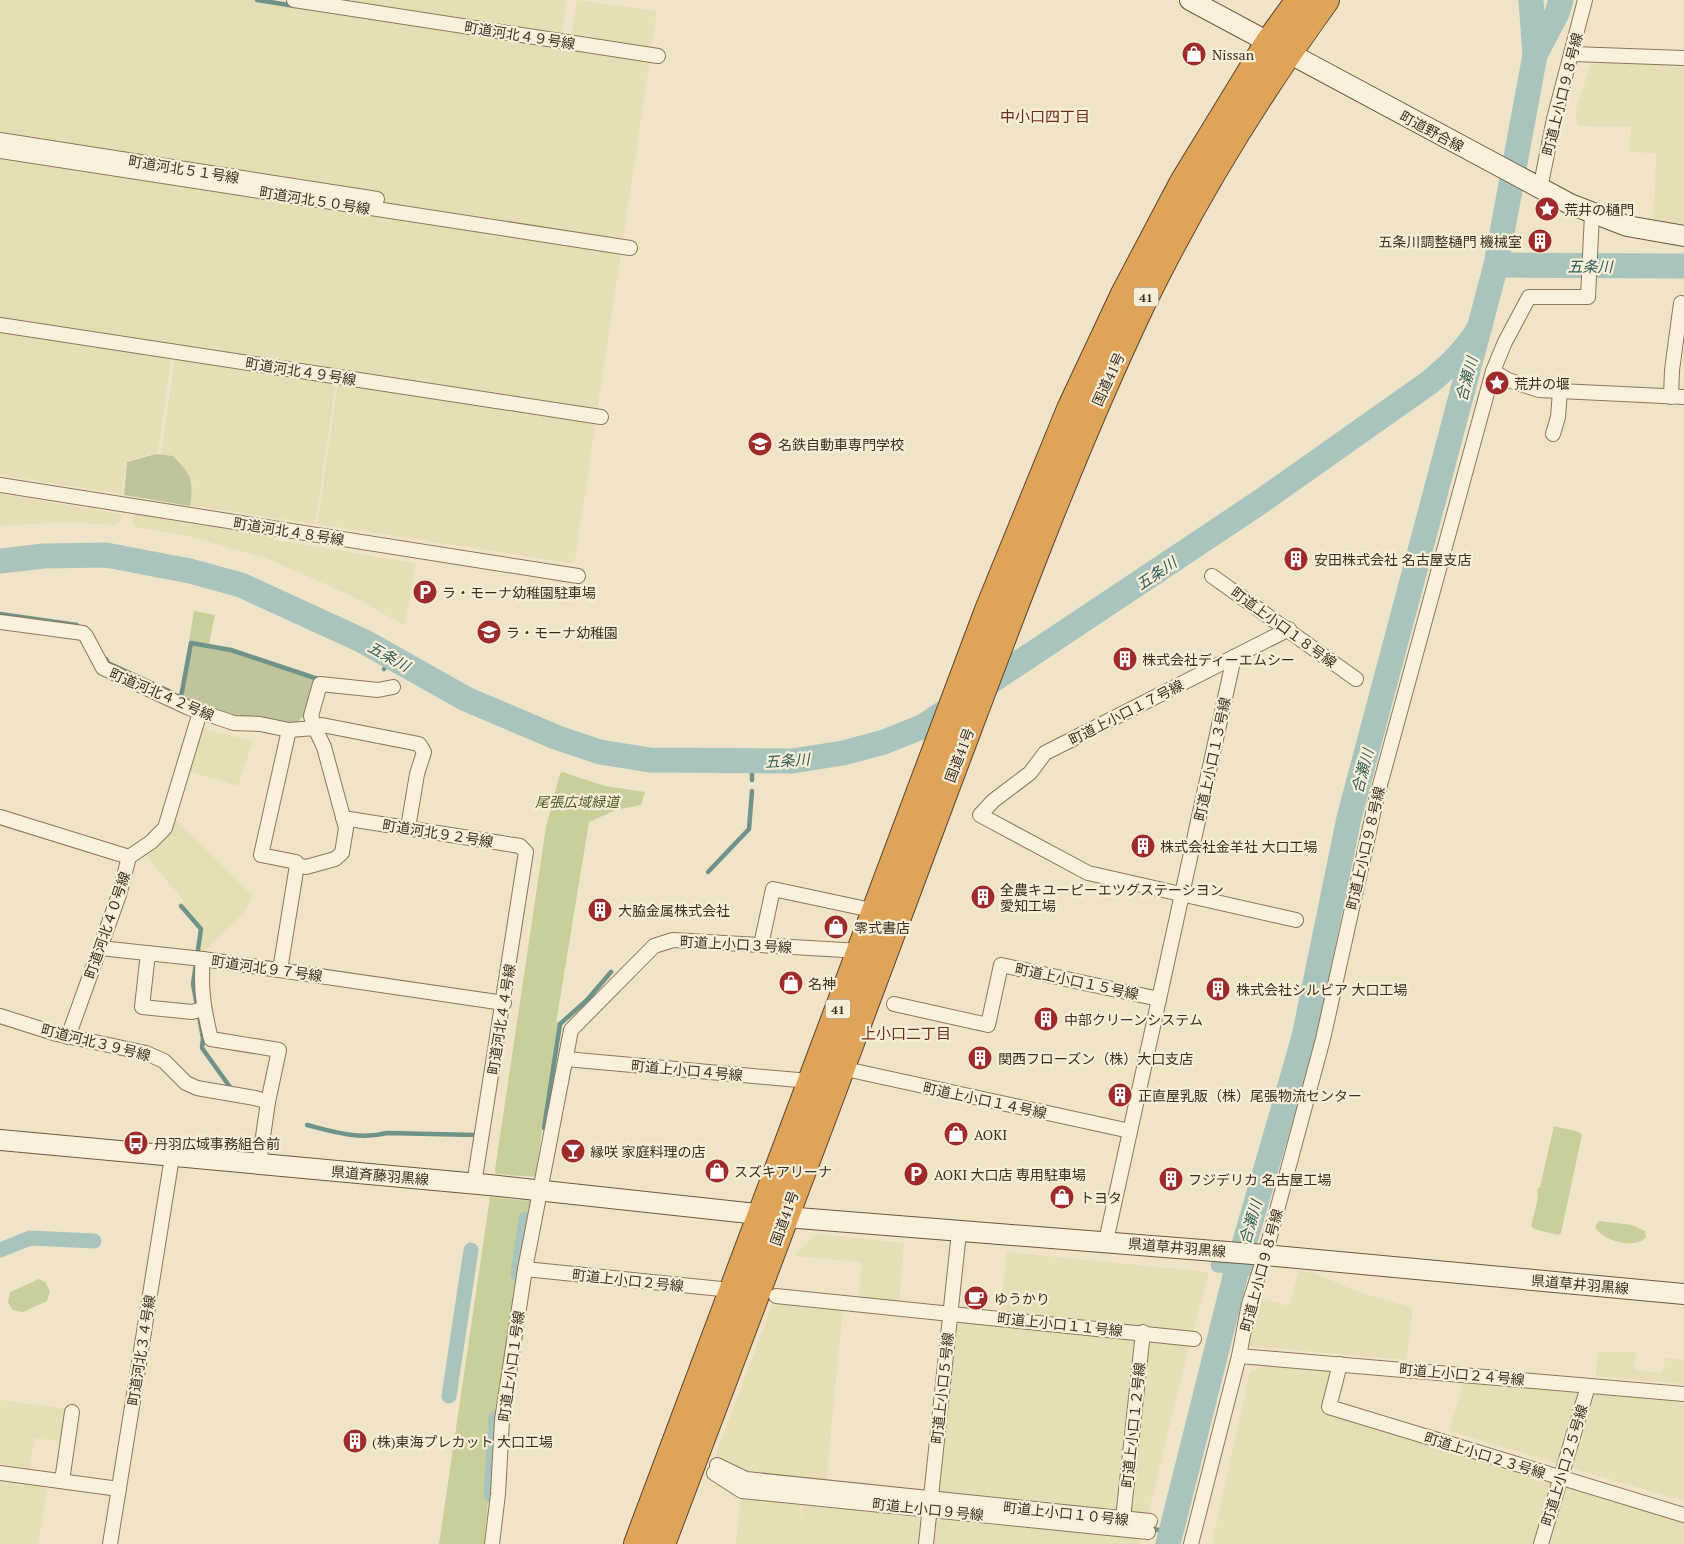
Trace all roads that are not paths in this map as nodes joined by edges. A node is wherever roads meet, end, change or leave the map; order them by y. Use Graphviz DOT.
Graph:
graph roads {
  1 [pos="294,0"];
  2 [pos="1190,0"];
  3 [pos="1299,0"];
  4 [pos="1326,0"];
  5 [pos="1585,0"];
  6 [pos="1278,48"];
  7 [pos="1572,54"];
  8 [pos="658,56"];
  9 [pos="1684,58"];
  10 [pos="0,140"];
  11 [pos="0,151"];
  12 [pos="1538,188"];
  13 [pos="1592,214"];
  14 [pos="536,234"];
  15 [pos="1684,236"];
  16 [pos="630,248"];
  17 [pos="1681,303"];
  18 [pos="0,325"];
  19 [pos="1493,371"];
  20 [pos="1560,391"];
  21 [pos="1677,397"];
  22 [pos="601,418"];
  23 [pos="1553,434"];
  24 [pos="0,485"];
  25 [pos="578,576"];
  26 [pos="1212,576"];
  27 [pos="0,622"];
  28 [pos="1289,629"];
  29 [pos="1234,657"];
  30 [pos="1356,678"];
  31 [pos="393,688"];
  32 [pos="200,712"];
  33 [pos="315,728"];
  34 [pos="289,730"];
  35 [pos="928,804"];
  36 [pos="0,817"];
  37 [pos="343,818"];
  38 [pos="408,828"];
  39 [pos="527,855"];
  40 [pos="130,857"];
  41 [pos="297,865"];
  42 [pos="1182,895"];
  43 [pos="876,911"];
  44 [pos="1296,920"];
  45 [pos="761,945"];
  46 [pos="100,948"];
  47 [pos="861,951"];
  48 [pos="148,953"];
  49 [pos="203,959"];
  50 [pos="280,970"];
  51 [pos="1159,999"];
  52 [pos="504,1002"];
  53 [pos="894,1004"];
  54 [pos="203,1009"];
  55 [pos="0,1016"];
  56 [pos="68,1037"];
  57 [pos="566,1059"];
  58 [pos="840,1068"];
  59 [pos="809,1081"];
  60 [pos="268,1102"];
  61 [pos="1130,1131"];
  62 [pos="0,1140"];
  63 [pos="172,1157"];
  64 [pos="258,1164"];
  65 [pos="474,1184"];
  66 [pos="542,1191"];
  67 [pos="759,1215"];
  68 [pos="785,1217"];
  69 [pos="959,1232"];
  70 [pos="1106,1241"];
  71 [pos="1265,1255"];
  72 [pos="525,1269"];
  73 [pos="731,1290"];
  74 [pos="1684,1294"];
  75 [pos="776,1296"];
  76 [pos="950,1312"];
  77 [pos="1143,1332"];
  78 [pos="1194,1339"];
  79 [pos="1240,1356"];
  80 [pos="1340,1364"];
  81 [pos="1588,1386"];
  82 [pos="1684,1394"];
  83 [pos="72,1412"];
  84 [pos="716,1469"];
  85 [pos="0,1473"];
  86 [pos="1561,1478"];
  87 [pos="62,1481"];
  88 [pos="119,1488"];
  89 [pos="930,1504"];
  90 [pos="1684,1515"];
  91 [pos="1123,1519"];
  92 [pos="1149,1527"];
  93 [pos="110,1544"];
  94 [pos="492,1544"];
  95 [pos="637,1544"];
  96 [pos="662,1544"];
  97 [pos="926,1544"];
  98 [pos="1191,1544"];
  99 [pos="1541,1544"];
  1 -- 8 [label="street, 町道河北４９号線"];
  2 -- 6 [label="main road, 町道野合線"];
  3 -- 6 [label="highway, 国道41号 / 41"];
  4 -- 6 [label="highway, 国道41号 / 41"];
  5 -- 7 [label="street, 町道上小口９８号線"];
  6 -- 12 [label="main road, 町道野合線"];
  6 -- 35 [label="highway, 国道41号 / 41"];
  7 -- 9 [label="street"];
  7 -- 12 [label="street, 町道上小口９８号線"];
  10 -- 14 [label="street, 町道河北５１号線"];
  11 -- 14 [label="street, 町道河北５０号線"];
  12 -- 13 [label="main road, 町道野合線"];
  13 -- 15 [label="main road, 町道野合線"];
  13 -- 19 [label="street, 町道上小口９８号線"];
  14 -- 16 [label="street, 町道河北５０号線"];
  17 -- 21 [label="street"];
  18 -- 22 [label="street, 町道河北４９号線"];
  19 -- 20 [label="street"];
  19 -- 71 [label="street, 町道上小口９８号線"];
  20 -- 21 [label="street"];
  20 -- 23 [label="street"];
  24 -- 25 [label="street, 町道河北４８号線"];
  26 -- 28 [label="street, 町道上小口１８号線"];
  27 -- 32 [label="street, 町道河北４２号線"];
  28 -- 29 [label="street, 町道上小口１７号線"];
  28 -- 30 [label="street, 町道上小口１８号線"];
  29 -- 42 [label="street, 町道上小口１３号線"];
  29 -- 42 [label="street, 町道上小口１７号線"];
  31 -- 33 [label="street"];
  32 -- 34 [label="street, 町道河北４２号線"];
  32 -- 40 [label="street, 町道河北４０号線"];
  33 -- 34 [label="street, 町道河北４２号線"];
  33 -- 37 [label="street"];
  33 -- 38 [label="street, 町道河北４２号線"];
  34 -- 41 [label="street"];
  35 -- 43 [label="highway, 国道41号 / 41"];
  35 -- 58 [label="highway, 国道41号 / 41"];
  36 -- 40 [label="street"];
  37 -- 38 [label="street, 町道河北９２号線"];
  37 -- 41 [label="street"];
  38 -- 39 [label="street, 町道河北９２号線"];
  39 -- 52 [label="street, 町道河北４４号線"];
  40 -- 46 [label="street, 町道河北４０号線"];
  41 -- 50 [label="street"];
  42 -- 44 [label="street"];
  42 -- 51 [label="street, 町道上小口１３号線"];
  43 -- 45 [label="street"];
  43 -- 47 [label="highway, 国道41号 / 41"];
  45 -- 47 [label="street, 町道上小口３号線"];
  45 -- 57 [label="street, 町道上小口３号線"];
  46 -- 48 [label="street"];
  46 -- 56 [label="street, 町道河北４０号線"];
  47 -- 59 [label="highway, 国道41号 / 41"];
  48 -- 49 [label="street"];
  48 -- 54 [label="street"];
  49 -- 50 [label="street, 町道河北９７号線"];
  49 -- 54 [label="street, 町道河北９７号線"];
  50 -- 52 [label="street, 町道河北９７号線"];
  51 -- 53 [label="street, 町道上小口１５号線"];
  51 -- 61 [label="street, 町道上小口１３号線"];
  52 -- 65 [label="street, 町道河北４４号線"];
  54 -- 60 [label="street, 町道河北９７号線"];
  55 -- 56 [label="street, 町道河北３９号線"];
  56 -- 60 [label="street, 町道河北３９号線"];
  57 -- 59 [label="street, 町道上小口４号線"];
  57 -- 66 [label="street, 町道上小口３号線"];
  58 -- 61 [label="street, 町道上小口１４号線"];
  58 -- 68 [label="highway, 国道41号 / 41"];
  59 -- 67 [label="highway, 国道41号 / 41"];
  60 -- 64 [label="street"];
  61 -- 70 [label="street, 町道上小口１３号線"];
  62 -- 63 [label="main road, 県道斉藤羽黒線"];
  63 -- 64 [label="main road, 県道斉藤羽黒線"];
  63 -- 88 [label="street, 町道河北３４号線"];
  64 -- 65 [label="main road, 県道斉藤羽黒線"];
  65 -- 66 [label="main road, 県道斉藤羽黒線"];
  66 -- 67 [label="main road, 県道斉藤羽黒線"];
  66 -- 72 [label="street, 町道上小口１号線"];
  67 -- 68 [label="main road, 県道草井羽黒線"];
  67 -- 73 [label="highway, 国道41号 / 41"];
  68 -- 69 [label="main road, 県道草井羽黒線"];
  68 -- 96 [label="highway, 国道41号 / 41"];
  69 -- 70 [label="main road, 県道草井羽黒線"];
  69 -- 76 [label="street, 町道上小口５号線"];
  70 -- 71 [label="main road, 県道草井羽黒線"];
  71 -- 74 [label="main road, 県道草井羽黒線"];
  71 -- 79 [label="street, 町道上小口９８号線"];
  72 -- 73 [label="street, 町道上小口２号線"];
  72 -- 94 [label="street, 町道上小口１号線"];
  73 -- 95 [label="highway, 国道41号 / 41"];
  75 -- 76 [label="street, 町道上小口１１号線"];
  76 -- 77 [label="street, 町道上小口１１号線"];
  76 -- 89 [label="street, 町道上小口５号線"];
  77 -- 78 [label="street, 町道上小口１１号線"];
  77 -- 91 [label="street, 町道上小口１２号線"];
  79 -- 80 [label="street, 町道上小口２４号線"];
  79 -- 98 [label="street, 町道上小口９８号線"];
  80 -- 81 [label="street, 町道上小口２４号線"];
  80 -- 86 [label="street, 町道上小口２３号線"];
  81 -- 82 [label="street, 町道上小口２４号線"];
  81 -- 86 [label="street, 町道上小口２５号線"];
  83 -- 87 [label="street"];
  84 -- 89 [label="street, 町道上小口１０号線"];
  85 -- 87 [label="street"];
  86 -- 90 [label="street, 町道上小口２３号線"];
  86 -- 99 [label="street, 町道上小口２５号線"];
  87 -- 88 [label="street"];
  88 -- 93 [label="street, 町道河北３４号線"];
  89 -- 91 [label="street, 町道上小口１０号線"];
  89 -- 92 [label="street, 町道上小口９号線"];
  89 -- 97 [label="street, 町道上小口５号線"];
  91 -- 92 [label="street, 町道上小口１０号線"];
}
